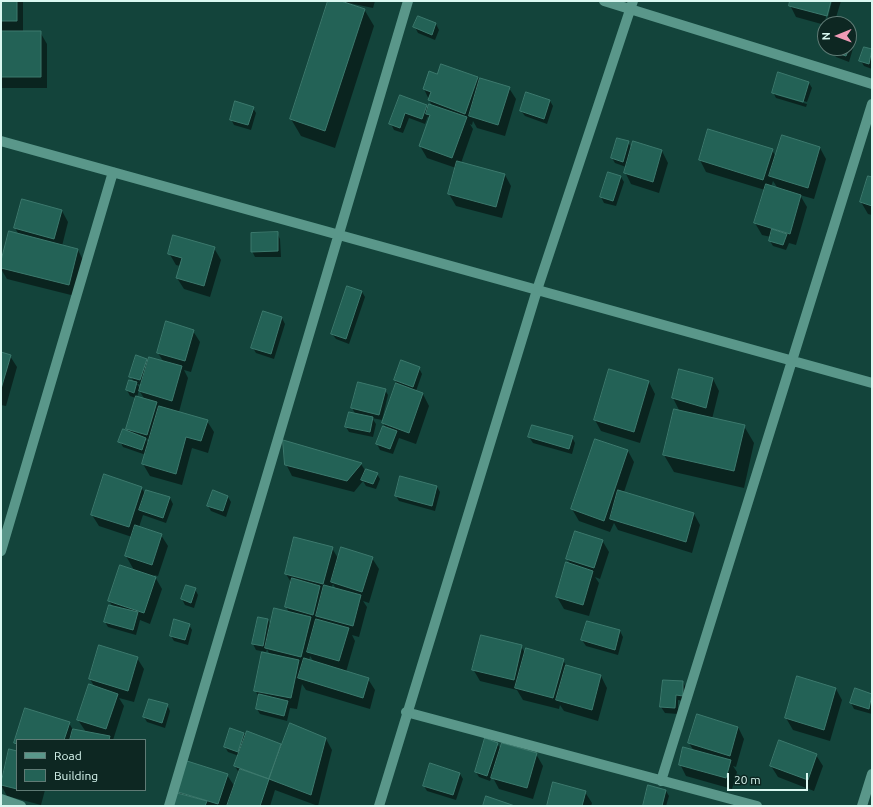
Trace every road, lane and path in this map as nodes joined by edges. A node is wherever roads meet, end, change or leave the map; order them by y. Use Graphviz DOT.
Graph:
graph roads {
  1 [pos="408,1"];
  2 [pos="604,1"];
  3 [pos="632,5"];
  4 [pos="872,84"];
  5 [pos="872,104"];
  6 [pos="1,141"];
  7 [pos="113,172"];
  8 [pos="339,235"];
  9 [pos="537,290"];
  10 [pos="792,361"];
  11 [pos="872,383"];
  12 [pos="1,551"];
  13 [pos="406,712"];
  14 [pos="872,774"];
  15 [pos="661,781"];
  16 [pos="1,799"];
  17 [pos="20,806"];
  18 [pos="168,806"];
  19 [pos="379,806"];
  20 [pos="757,806"];
  21 [pos="862,806"];
  1 -- 8 [label="street"];
  2 -- 3 [label="street"];
  3 -- 4 [label="street"];
  3 -- 9 [label="street"];
  5 -- 10 [label="street"];
  6 -- 7 [label="street"];
  7 -- 8 [label="street"];
  7 -- 12 [label="street"];
  8 -- 9 [label="street"];
  8 -- 18 [label="street"];
  9 -- 10 [label="street"];
  9 -- 13 [label="street"];
  10 -- 11 [label="street"];
  10 -- 15 [label="street"];
  13 -- 15 [label="street"];
  13 -- 19 [label="street"];
  14 -- 21 [label="street"];
  15 -- 20 [label="street"];
  16 -- 17 [label="street"];
}
